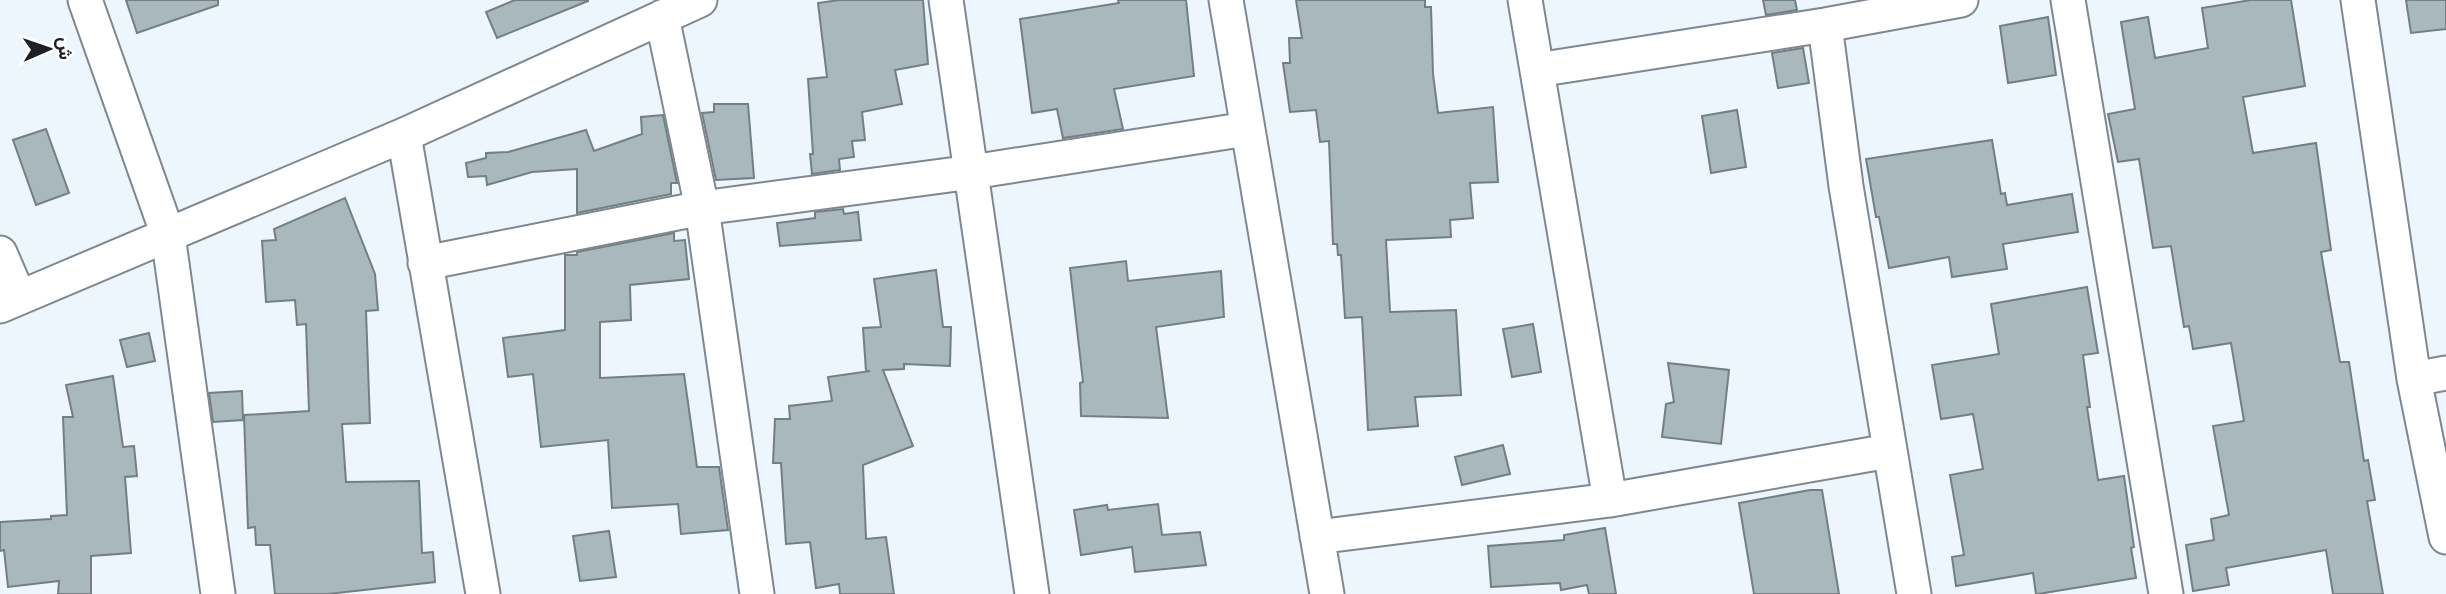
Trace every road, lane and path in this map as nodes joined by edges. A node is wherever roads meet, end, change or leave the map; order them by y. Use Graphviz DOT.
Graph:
graph roads {
  1 [pos="85,0"];
  2 [pos="699,0"];
  3 [pos="946,0"];
  4 [pos="1226,0"];
  5 [pos="1525,0"];
  6 [pos="1961,0"];
  7 [pos="2068,0"];
  8 [pos="2358,0"];
  9 [pos="662,17"];
  10 [pos="1825,25"];
  11 [pos="1537,70"];
  12 [pos="1247,129"];
  13 [pos="404,135"];
  14 [pos="972,172"];
  15 [pos="702,208"];
  16 [pos="168,234"];
  17 [pos="0,253"];
  18 [pos="425,263"];
  19 [pos="10,301"];
  20 [pos="2430,376"];
  21 [pos="1889,451"];
  22 [pos="1610,500"];
  23 [pos="1317,537"];
  24 [pos="2446,537"];
  25 [pos="218,594"];
  26 [pos="483,594"];
  27 [pos="757,594"];
  28 [pos="1032,594"];
  29 [pos="1327,594"];
  30 [pos="1914,594"];
  31 [pos="2166,594"];
  1 -- 16 [label="street"];
  2 -- 9 [label="street"];
  3 -- 14 [label="street"];
  4 -- 12 [label="street"];
  5 -- 11 [label="street"];
  6 -- 10 [label="street"];
  7 -- 31 [label="street"];
  8 -- 20 [label="street"];
  9 -- 13 [label="street"];
  9 -- 15 [label="street"];
  10 -- 11 [label="street"];
  10 -- 21 [label="street"];
  11 -- 22 [label="street"];
  12 -- 14 [label="street"];
  12 -- 23 [label="street"];
  13 -- 16 [label="street"];
  13 -- 18 [label="street"];
  14 -- 15 [label="street"];
  14 -- 28 [label="street"];
  15 -- 18 [label="street"];
  15 -- 27 [label="street"];
  16 -- 19 [label="street"];
  16 -- 25 [label="street"];
  17 -- 19 [label="street"];
  18 -- 26 [label="street"];
  20 -- 24 [label="street"];
  21 -- 22 [label="street"];
  21 -- 30 [label="street"];
  22 -- 23 [label="street"];
  23 -- 29 [label="street"];
}
